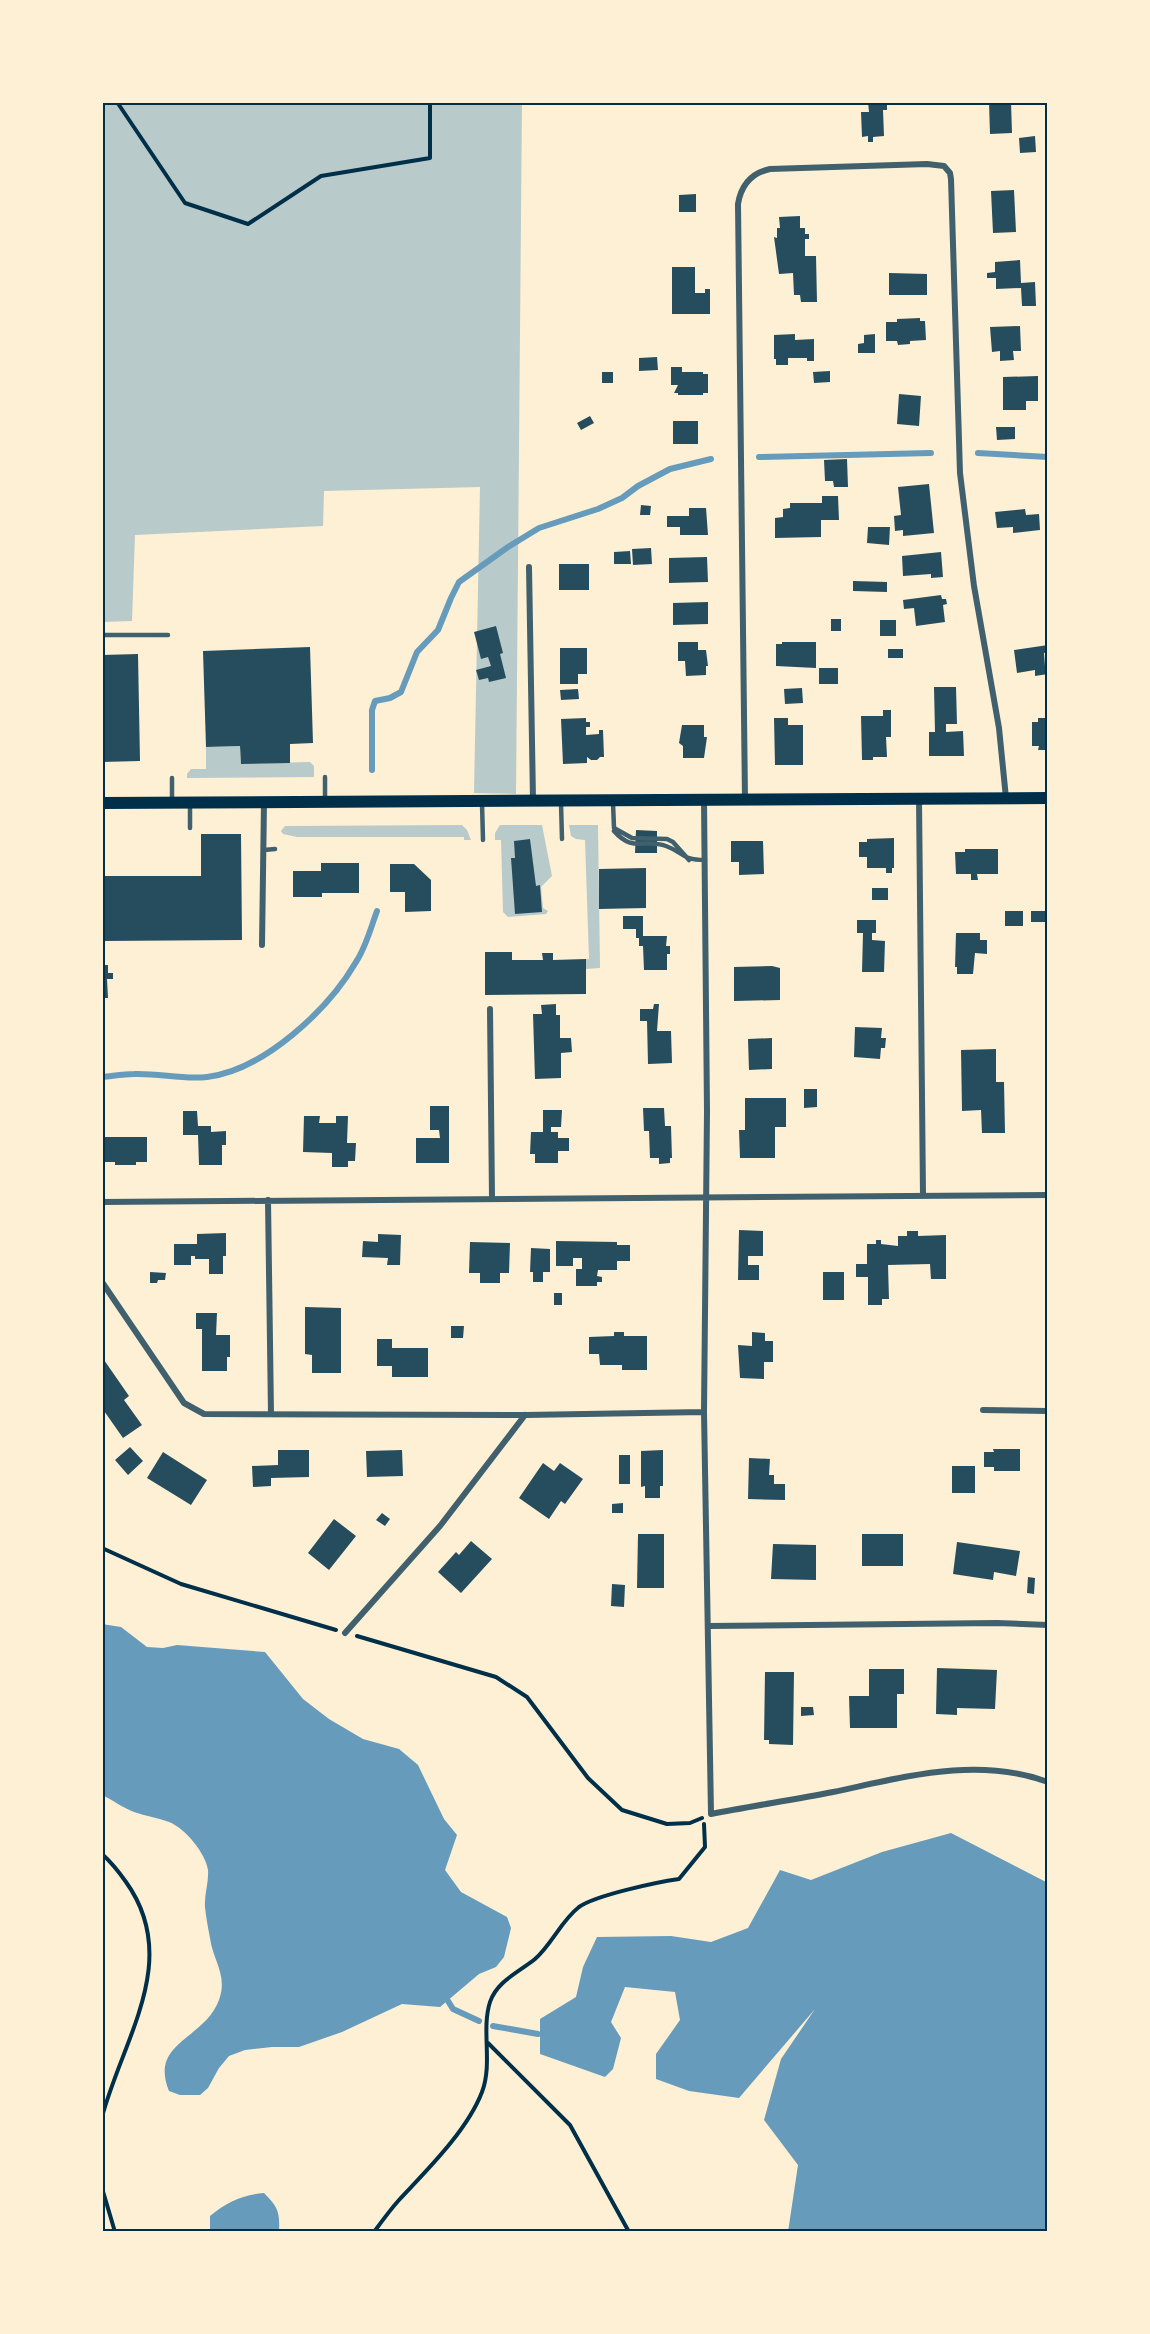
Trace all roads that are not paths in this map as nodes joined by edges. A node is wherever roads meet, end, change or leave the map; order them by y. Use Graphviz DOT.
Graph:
graph roads {
  1 [pos="529,567"];
  2 [pos="102,634"];
  3 [pos="168,634"];
  4 [pos="325,777"];
  5 [pos="172,778"];
  6 [pos="920,798"];
  7 [pos="1006,798"];
  8 [pos="1048,798"];
  9 [pos="482,800"];
  10 [pos="533,800"];
  11 [pos="561,800"];
  12 [pos="613,800"];
  13 [pos="704,800"];
  14 [pos="745,800"];
  15 [pos="264,802"];
  16 [pos="325,802"];
  17 [pos="102,803"];
  18 [pos="172,803"];
  19 [pos="190,803"];
  20 [pos="190,828"];
  21 [pos="614,831"];
  22 [pos="562,839"];
  23 [pos="483,840"];
  24 [pos="275,849"];
  25 [pos="264,850"];
  26 [pos="689,860"];
  27 [pos="705,860"];
  28 [pos="262,945"];
  29 [pos="490,1009"];
  30 [pos="1048,1195"];
  31 [pos="923,1196"];
  32 [pos="706,1197"];
  33 [pos="492,1198"];
  34 [pos="268,1200"];
  35 [pos="102,1202"];
  36 [pos="102,1282"];
  37 [pos="983,1410"];
  38 [pos="1048,1411"];
  39 [pos="704,1412"];
  40 [pos="271,1414"];
  41 [pos="525,1415"];
  42 [pos="1048,1625"];
  43 [pos="708,1626"];
  44 [pos="345,1633"];
  45 [pos="1048,1782"];
  1 -- 10 [label="street"];
  2 -- 3 [label="lane"];
  4 -- 16 [label="lane"];
  5 -- 18 [label="lane"];
  6 -- 7 [label="main road"];
  6 -- 14 [label="main road"];
  6 -- 31 [label="street"];
  7 -- 8 [label="main road"];
  7 -- 14 [label="street"];
  9 -- 10 [label="main road"];
  9 -- 16 [label="main road"];
  9 -- 23 [label="lane"];
  10 -- 11 [label="main road"];
  11 -- 12 [label="main road"];
  11 -- 22 [label="lane"];
  12 -- 13 [label="main road"];
  12 -- 26 [label="lane"];
  13 -- 14 [label="main road"];
  13 -- 27 [label="street"];
  15 -- 16 [label="main road"];
  15 -- 19 [label="main road"];
  15 -- 25 [label="street"];
  17 -- 18 [label="main road"];
  18 -- 19 [label="main road"];
  19 -- 20 [label="lane"];
  21 -- 26 [label="lane"];
  24 -- 25 [label="lane"];
  25 -- 28 [label="street"];
  26 -- 27 [label="lane"];
  27 -- 32 [label="street"];
  29 -- 33 [label="street"];
  30 -- 31 [label="street"];
  31 -- 32 [label="street"];
  32 -- 33 [label="street"];
  32 -- 39 [label="street"];
  33 -- 34 [label="street"];
  34 -- 35 [label="street"];
  34 -- 40 [label="street"];
  36 -- 40 [label="street"];
  37 -- 38 [label="street"];
  39 -- 41 [label="street"];
  39 -- 43 [label="street"];
  40 -- 41 [label="street"];
  41 -- 44 [label="street"];
  42 -- 43 [label="street"];
  43 -- 45 [label="street"];
}
